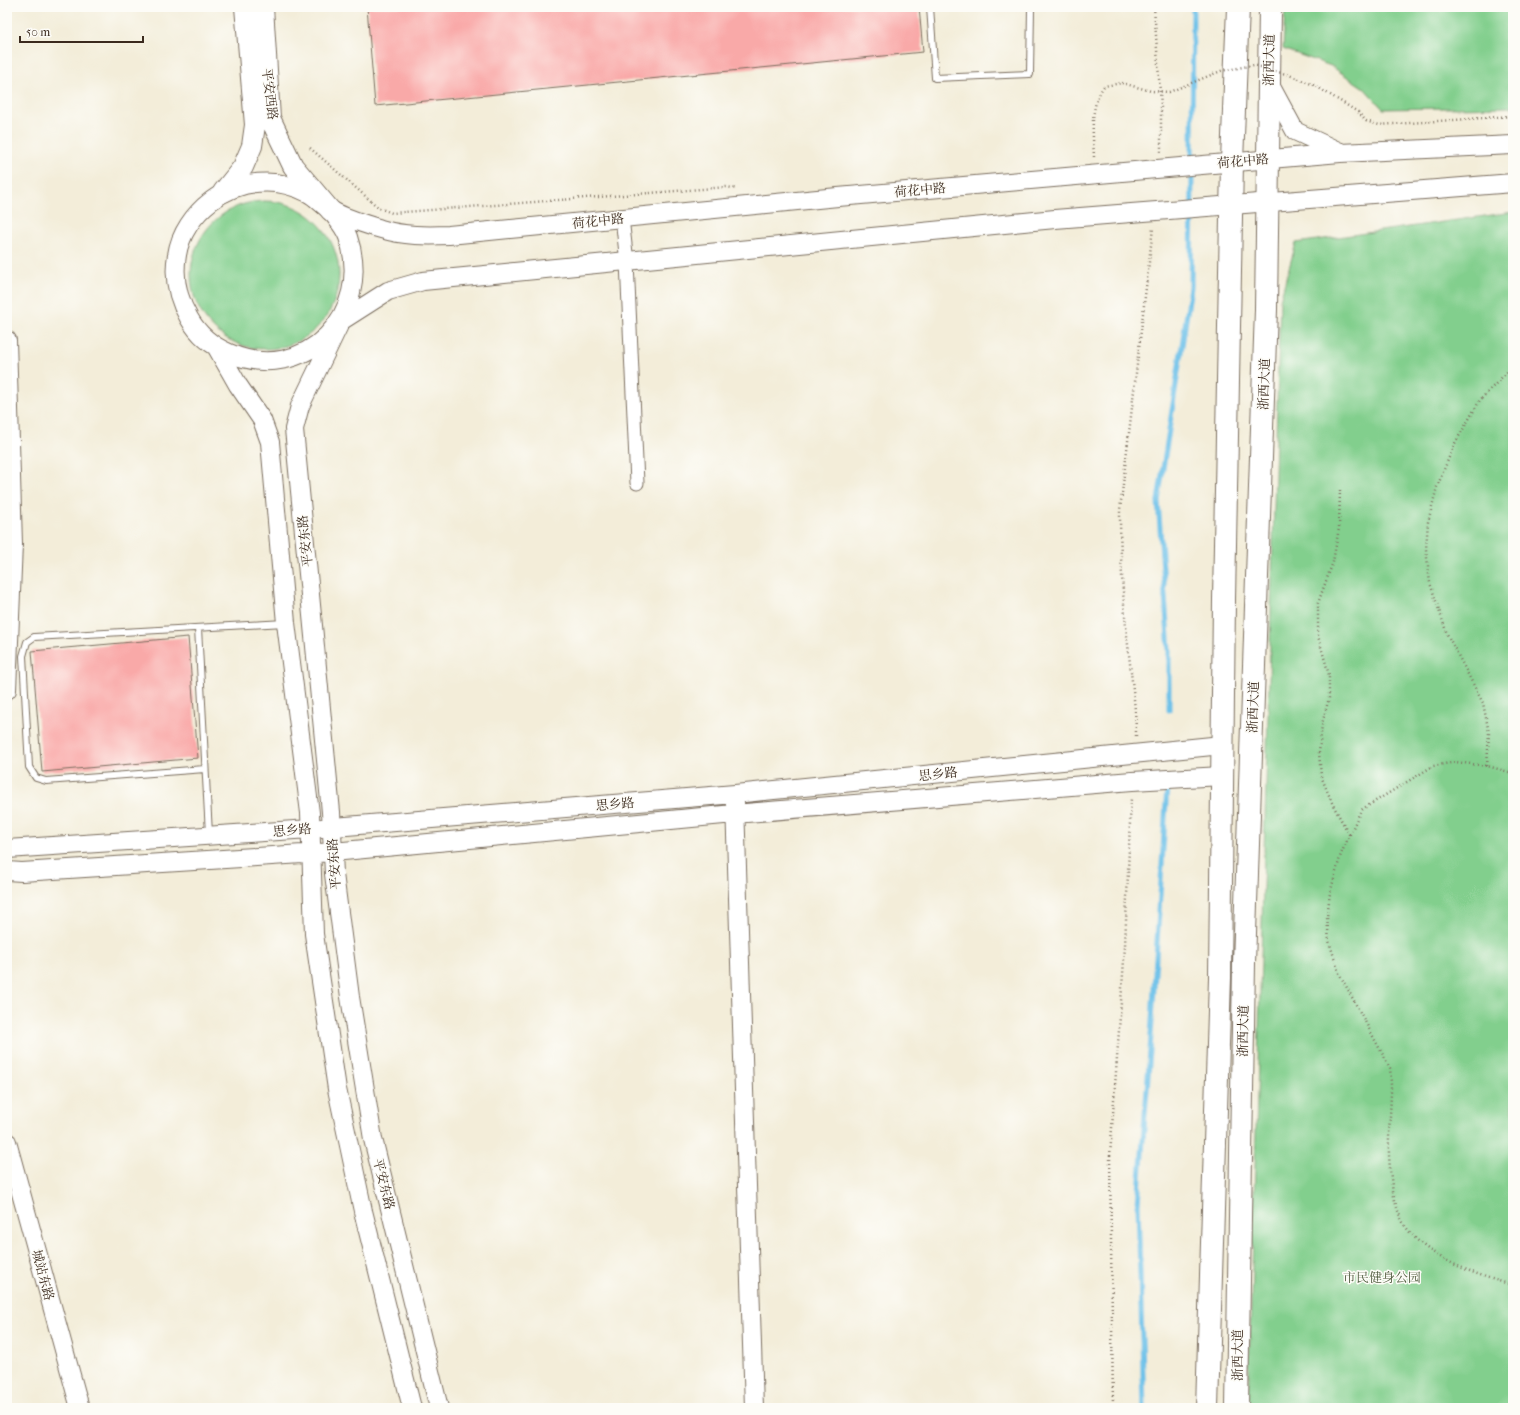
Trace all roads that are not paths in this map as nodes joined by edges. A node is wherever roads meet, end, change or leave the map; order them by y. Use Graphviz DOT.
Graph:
graph roads {
  1 [pos="245,7"];
  2 [pos="263,7"];
  3 [pos="930,7"];
  4 [pos="1031,7"];
  5 [pos="1238,7"];
  6 [pos="1270,7"];
  7 [pos="1269,83"];
  8 [pos="1513,145"];
  9 [pos="1340,152"];
  10 [pos="1268,159"];
  11 [pos="1232,162"];
  12 [pos="1513,183"];
  13 [pos="224,192"];
  14 [pos="1267,203"];
  15 [pos="1232,206"];
  16 [pos="331,211"];
  17 [pos="622,218"];
  18 [pos="627,262"];
  19 [pos="341,321"];
  20 [pos="7,340"];
  21 [pos="217,348"];
  22 [pos="637,483"];
  23 [pos="286,623"];
  24 [pos="198,628"];
  25 [pos="7,677"];
  26 [pos="7,690"];
  27 [pos="1222,745"];
  28 [pos="205,769"];
  29 [pos="1222,776"];
  30 [pos="735,794"];
  31 [pos="734,814"];
  32 [pos="332,826"];
  33 [pos="310,830"];
  34 [pos="209,836"];
  35 [pos="7,850"];
  36 [pos="311,852"];
  37 [pos="333,852"];
  38 [pos="7,871"];
  39 [pos="7,1142"];
  40 [pos="80,1408"];
  41 [pos="412,1408"];
  42 [pos="439,1408"];
  43 [pos="754,1408"];
  44 [pos="1207,1408"];
  45 [pos="1237,1408"];
  1 -- 13 [label="main road, 平安西路"];
  2 -- 16 [label="main road, 平安西路"];
  3 -- 4 [label="lane"];
  5 -- 11 [label="highway, 浙西大道"];
  6 -- 7 [label="highway, 浙西大道"];
  7 -- 9 [label="main road"];
  7 -- 10 [label="highway, 浙西大道"];
  8 -- 9 [label="main road, 荷花中路"];
  9 -- 10 [label="main road, 荷花中路"];
  10 -- 11 [label="main road, 荷花中路"];
  10 -- 14 [label="highway, 浙西大道"];
  11 -- 15 [label="highway, 浙西大道"];
  11 -- 17 [label="main road, 荷花中路"];
  12 -- 14 [label="main road"];
  13 -- 16 [label="main road"];
  13 -- 21 [label="main road"];
  14 -- 15 [label="main road"];
  14 -- 45 [label="highway, 浙西大道"];
  15 -- 18 [label="main road"];
  15 -- 27 [label="highway, 浙西大道"];
  16 -- 17 [label="main road, 荷花中路"];
  16 -- 19 [label="main road, 平安东路"];
  17 -- 18 [label="street"];
  18 -- 19 [label="main road"];
  18 -- 22 [label="street"];
  19 -- 21 [label="main road"];
  19 -- 32 [label="main road, 平安东路"];
  20 -- 25 [label="main road"];
  21 -- 23 [label="main road, 平安东路"];
  23 -- 24 [label="lane"];
  23 -- 33 [label="main road, 平安东路"];
  24 -- 28 [label="lane"];
  24 -- 28 [label="lane"];
  25 -- 26 [label="main road"];
  27 -- 29 [label="highway, 浙西大道"];
  27 -- 30 [label="main road, 思乡路"];
  28 -- 34 [label="lane"];
  29 -- 31 [label="main road, 思乡路"];
  29 -- 44 [label="highway, 浙西大道"];
  30 -- 31 [label="main road"];
  30 -- 32 [label="main road, 思乡路"];
  31 -- 37 [label="main road, 思乡路"];
  31 -- 43 [label="main road"];
  32 -- 33 [label="main road, 思乡路"];
  32 -- 37 [label="main road, 平安东路"];
  33 -- 34 [label="main road, 思乡路"];
  33 -- 36 [label="main road, 平安东路"];
  34 -- 35 [label="main road, 思乡路"];
  36 -- 37 [label="main road, 思乡路"];
  36 -- 38 [label="main road, 思乡路"];
  36 -- 41 [label="main road, 平安东路"];
  37 -- 42 [label="main road, 平安东路"];
  39 -- 40 [label="main road, 城站东路"];
}
